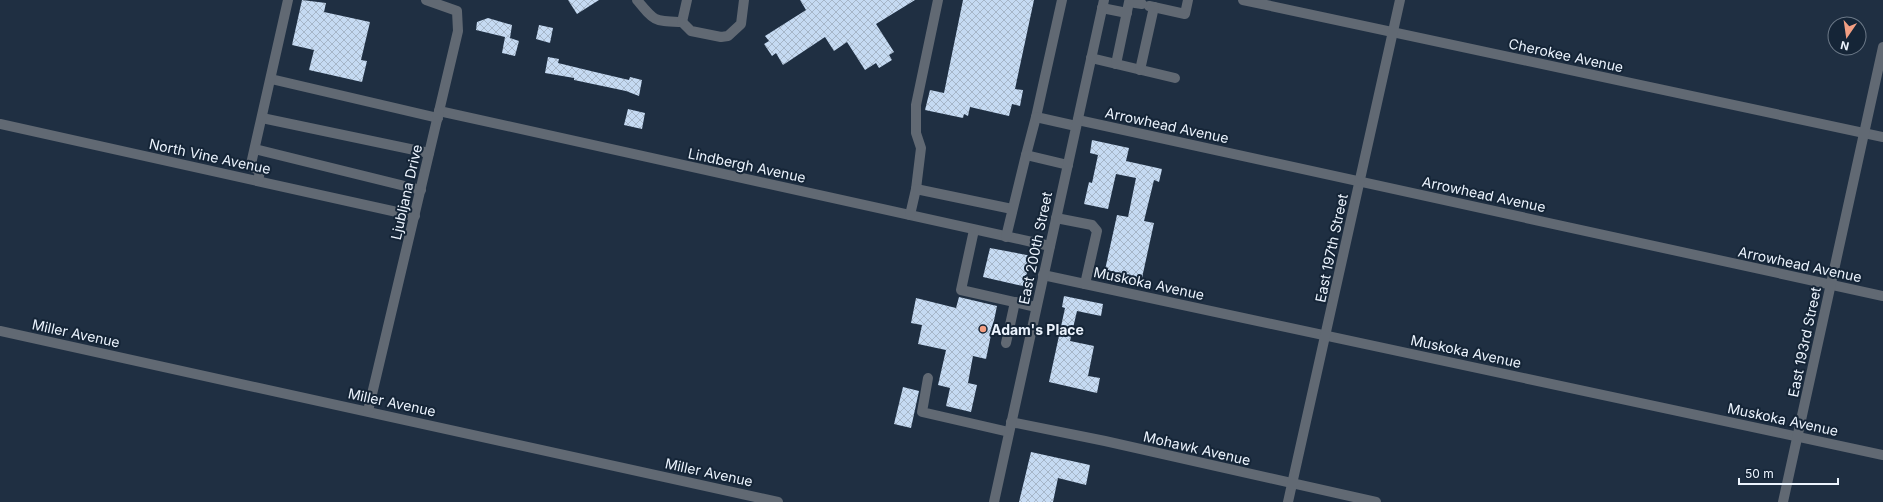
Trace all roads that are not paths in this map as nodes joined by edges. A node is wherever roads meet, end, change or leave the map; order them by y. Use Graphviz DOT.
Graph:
graph roads {
  1 [pos="288,0"];
  2 [pos="426,0"];
  3 [pos="637,0"];
  4 [pos="687,0"];
  5 [pos="744,0"];
  6 [pos="938,0"];
  7 [pos="1062,0"];
  8 [pos="1188,0"];
  9 [pos="1243,0"];
  10 [pos="1400,0"];
  11 [pos="1142,2"];
  12 [pos="1103,4"];
  13 [pos="1154,7"];
  14 [pos="1126,13"];
  15 [pos="682,22"];
  16 [pos="1393,33"];
  17 [pos="1883,47"];
  18 [pos="1091,58"];
  19 [pos="1116,64"];
  20 [pos="1140,70"];
  21 [pos="1175,78"];
  22 [pos="271,79"];
  23 [pos="438,115"];
  24 [pos="1036,117"];
  25 [pos="262,118"];
  26 [pos="1077,123"];
  27 [pos="0,124"];
  28 [pos="1865,133"];
  29 [pos="1883,137"];
  30 [pos="255,149"];
  31 [pos="430,152"];
  32 [pos="1026,155"];
  33 [pos="1068,165"];
  34 [pos="258,181"];
  35 [pos="1360,181"];
  36 [pos="421,190"];
  37 [pos="916,190"];
  38 [pos="1012,209"];
  39 [pos="910,215"];
  40 [pos="415,216"];
  41 [pos="1056,218"];
  42 [pos="974,230"];
  43 [pos="1006,237"];
  44 [pos="1050,246"];
  45 [pos="1043,275"];
  46 [pos="1085,284"];
  47 [pos="1830,285"];
  48 [pos="1883,296"];
  49 [pos="1015,302"];
  50 [pos="1036,307"];
  51 [pos="0,331"];
  52 [pos="1327,336"];
  53 [pos="1006,343"];
  54 [pos="928,378"];
  55 [pos="368,411"];
  56 [pos="1010,427"];
  57 [pos="1798,437"];
  58 [pos="1883,455"];
  59 [pos="1292,484"];
  60 [pos="778,502"];
  61 [pos="994,502"];
  62 [pos="1288,502"];
  63 [pos="1376,502"];
  64 [pos="1783,502"];
  1 -- 22 [label="street"];
  2 -- 23 [label="street, Ljubljana Drive"];
  3 -- 15 [label="street"];
  4 -- 15 [label="street"];
  5 -- 15 [label="street"];
  6 -- 37 [label="street"];
  7 -- 24 [label="street"];
  8 -- 13 [label="street"];
  9 -- 16 [label="street, Cherokee Avenue"];
  10 -- 16 [label="street, East 197th Street"];
  11 -- 13 [label="street"];
  11 -- 14 [label="street"];
  12 -- 14 [label="street"];
  12 -- 18 [label="street, East 200th Street"];
  13 -- 20 [label="street"];
  14 -- 19 [label="street"];
  16 -- 28 [label="street, Cherokee Avenue"];
  16 -- 35 [label="street, East 197th Street"];
  17 -- 28 [label="street, East 193rd Street"];
  18 -- 19 [label="street"];
  18 -- 26 [label="street, East 200th Street"];
  19 -- 20 [label="street"];
  20 -- 21 [label="street"];
  22 -- 23 [label="street, Lindbergh Avenue"];
  22 -- 25 [label="street"];
  23 -- 31 [label="street, Ljubljana Drive"];
  23 -- 39 [label="street, Lindbergh Avenue"];
  24 -- 26 [label="street, Arrowhead Avenue"];
  24 -- 32 [label="street"];
  25 -- 30 [label="street"];
  25 -- 31 [label="street"];
  26 -- 33 [label="street, East 200th Street"];
  26 -- 35 [label="street, Arrowhead Avenue"];
  27 -- 34 [label="street, North Vine Avenue"];
  28 -- 29 [label="street, Cherokee Avenue"];
  28 -- 47 [label="street, East 193rd Street"];
  30 -- 34 [label="street"];
  30 -- 36 [label="street"];
  31 -- 36 [label="street, Ljubljana Drive"];
  32 -- 33 [label="street"];
  32 -- 38 [label="street"];
  33 -- 41 [label="street, East 200th Street"];
  34 -- 40 [label="street, North Vine Avenue"];
  35 -- 47 [label="street, Arrowhead Avenue"];
  35 -- 52 [label="street, East 197th Street"];
  36 -- 40 [label="street, Ljubljana Drive"];
  37 -- 38 [label="street"];
  37 -- 39 [label="street"];
  38 -- 43 [label="street"];
  39 -- 42 [label="street, Lindbergh Avenue"];
  40 -- 55 [label="street, Ljubljana Drive"];
  41 -- 44 [label="street, East 200th Street"];
  41 -- 46 [label="street"];
  42 -- 43 [label="street, Lindbergh Avenue"];
  42 -- 49 [label="street"];
  43 -- 44 [label="street, Lindbergh Avenue"];
  44 -- 45 [label="street, East 200th Street"];
  45 -- 46 [label="street, Muskoka Avenue"];
  45 -- 50 [label="street, East 200th Street"];
  46 -- 52 [label="street, Muskoka Avenue"];
  47 -- 48 [label="street, Arrowhead Avenue"];
  47 -- 57 [label="street, East 193rd Street"];
  49 -- 50 [label="street"];
  49 -- 53 [label="street"];
  50 -- 56 [label="street, East 200th Street"];
  51 -- 55 [label="street, Miller Avenue"];
  52 -- 57 [label="street, Muskoka Avenue"];
  52 -- 59 [label="street, East 197th Street"];
  54 -- 56 [label="street, Mohawk Avenue"];
  55 -- 60 [label="street, Miller Avenue"];
  56 -- 59 [label="street, Mohawk Avenue"];
  56 -- 61 [label="street, East 200th Street"];
  57 -- 58 [label="street, Muskoka Avenue"];
  57 -- 64 [label="street, East 193rd Street"];
  59 -- 62 [label="street, East 197th Street"];
  59 -- 63 [label="street, Mohawk Avenue"];
}
